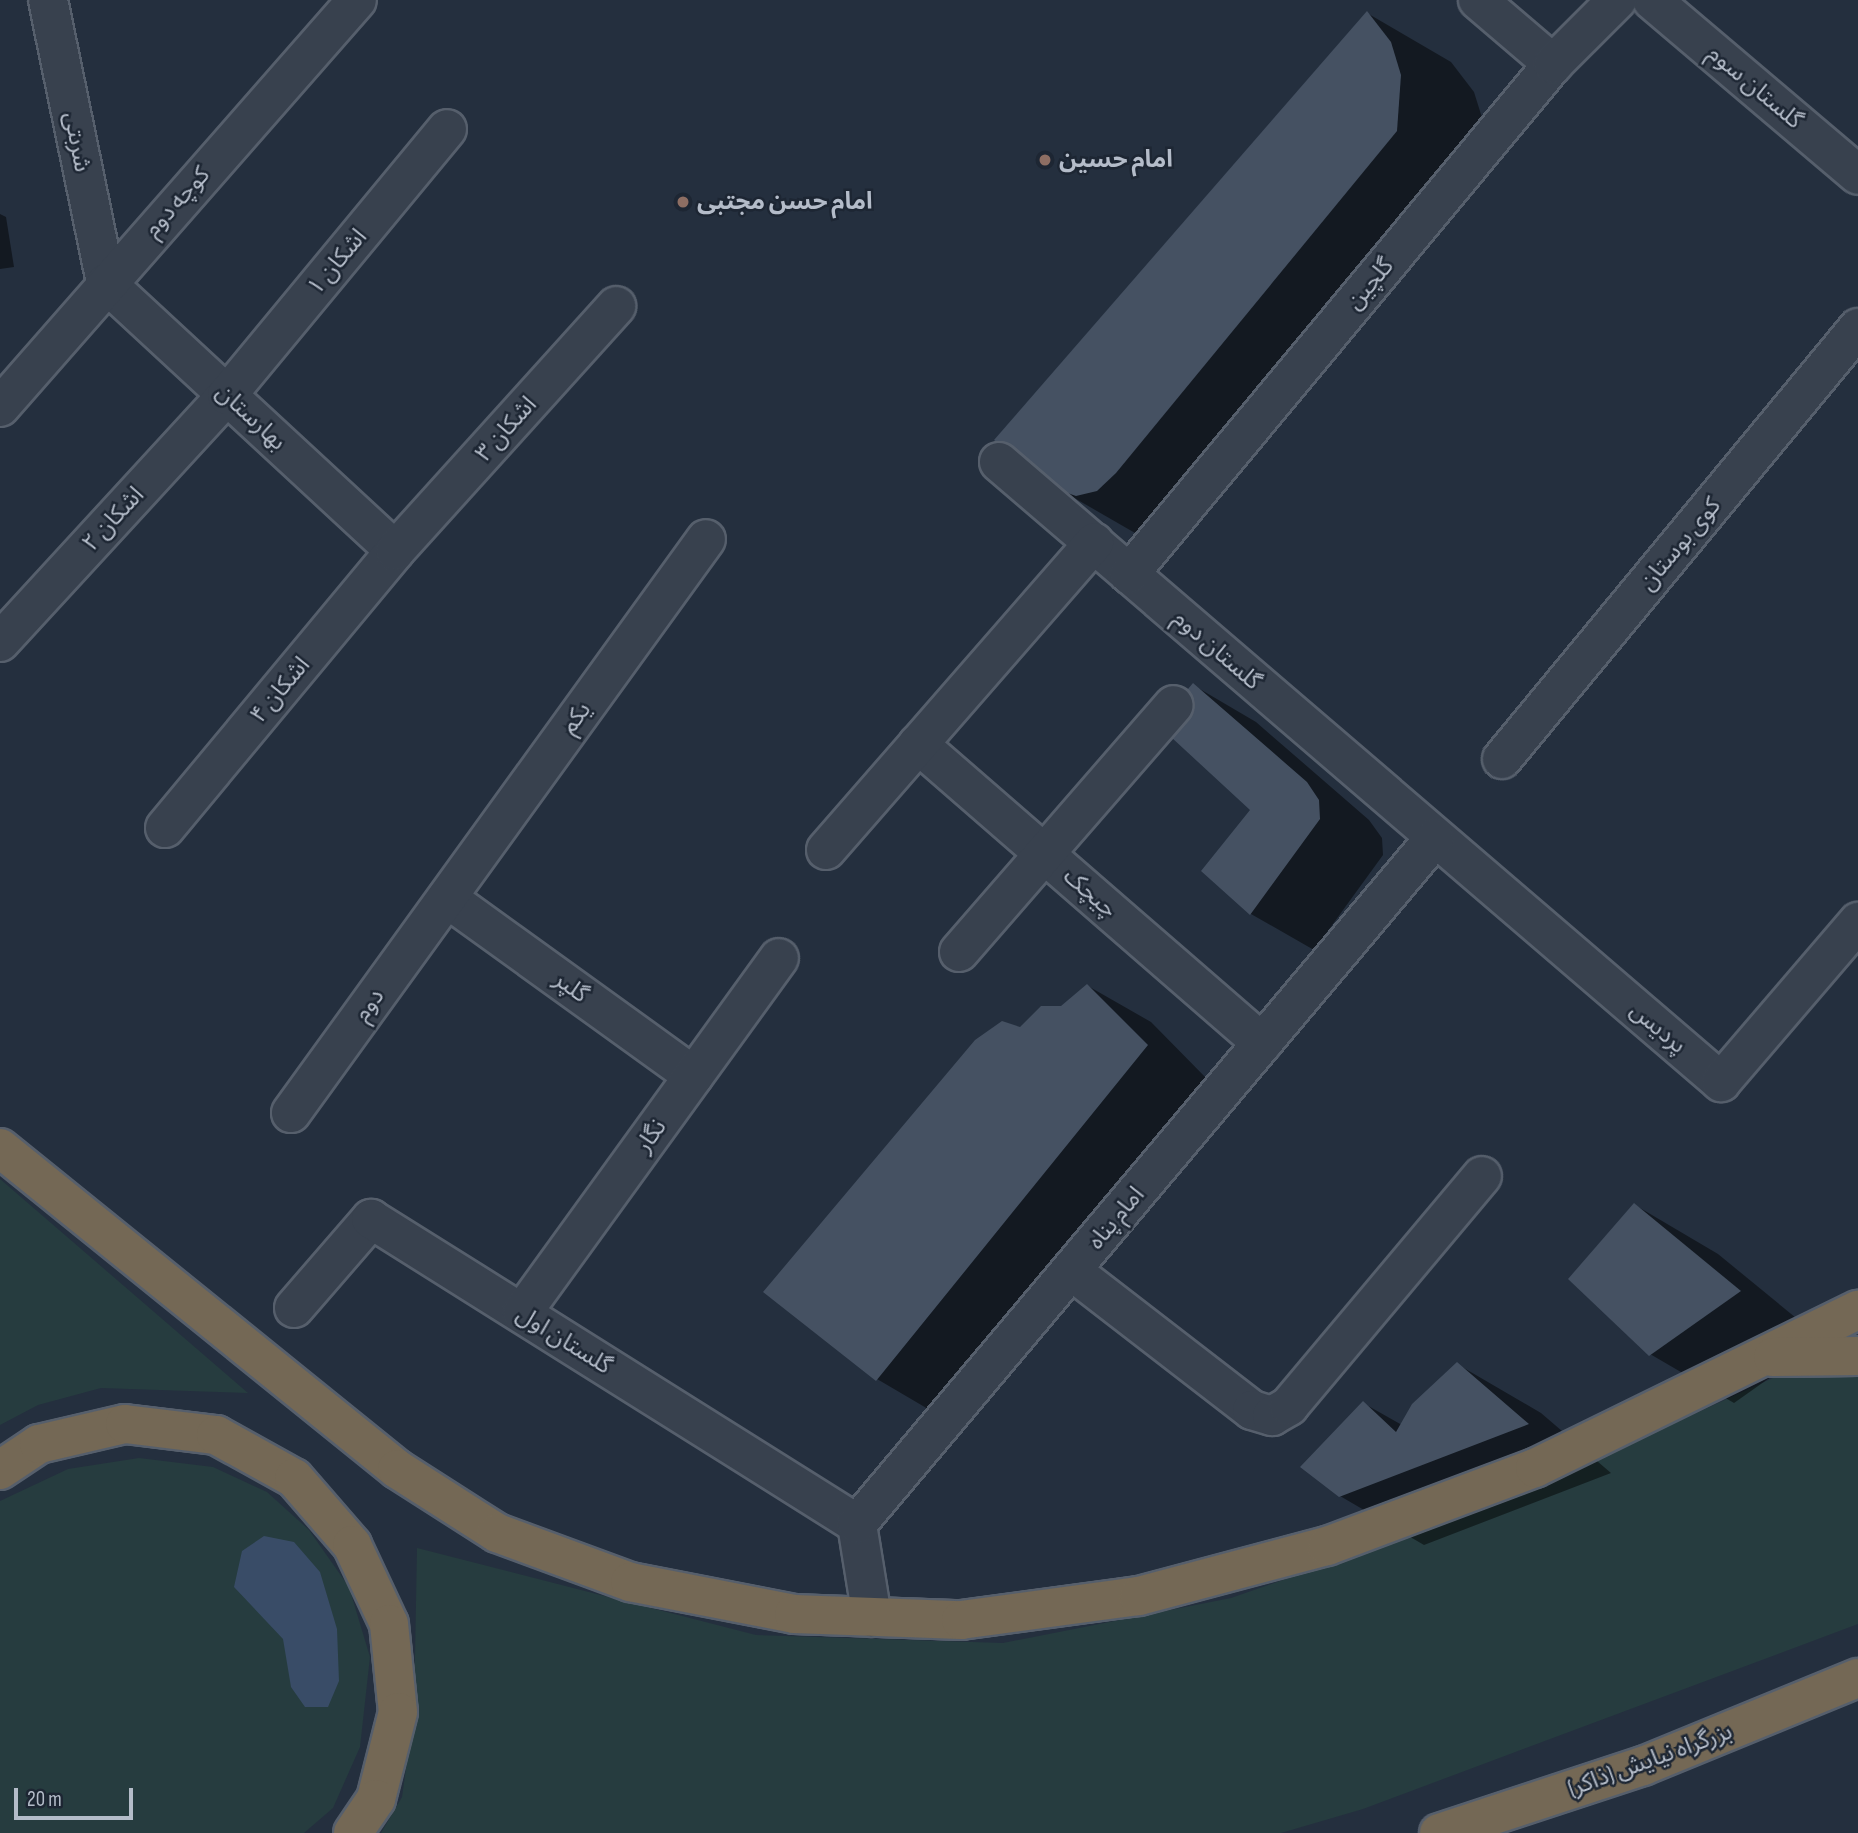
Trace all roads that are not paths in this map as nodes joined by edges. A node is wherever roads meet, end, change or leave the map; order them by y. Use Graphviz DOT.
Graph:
graph roads {
  1 [pos="48,0"];
  2 [pos="357,0"];
  3 [pos="1478,0"];
  4 [pos="1617,0"];
  5 [pos="1653,0"];
  6 [pos="1553,64"];
  7 [pos="447,129"];
  8 [pos="1858,175"];
  9 [pos="106,284"];
  10 [pos="616,306"];
  11 [pos="1858,328"];
  12 [pos="227,395"];
  13 [pos="0,407"];
  14 [pos="999,462"];
  15 [pos="706,539"];
  16 [pos="1094,543"];
  17 [pos="395,551"];
  18 [pos="1129,574"];
  19 [pos="0,642"];
  20 [pos="1174,705"];
  21 [pos="918,744"];
  22 [pos="1502,760"];
  23 [pos="165,828"];
  24 [pos="1434,839"];
  25 [pos="825,850"];
  26 [pos="1045,854"];
  27 [pos="447,898"];
  28 [pos="1858,922"];
  29 [pos="959,952"];
  30 [pos="779,958"];
  31 [pos="1262,1043"];
  32 [pos="694,1076"];
  33 [pos="291,1113"];
  34 [pos="0,1148"];
  35 [pos="1482,1176"];
  36 [pos="1072,1271"];
  37 [pos="293,1308"];
  38 [pos="1858,1310"];
  39 [pos="522,1313"];
  40 [pos="1858,1356"];
  41 [pos="1760,1357"];
  42 [pos="0,1470"];
  43 [pos="857,1524"];
  44 [pos="872,1617"];
  45 [pos="1858,1678"];
  46 [pos="353,1833"];
  47 [pos="1439,1833"];
  1 -- 9 [label="street, شربتی"];
  2 -- 9 [label="street, کوچه دوم"];
  3 -- 6 [label="street"];
  4 -- 6 [label="street, گلچین"];
  5 -- 8 [label="street, گلستان سوم"];
  6 -- 18 [label="street, گلچین"];
  7 -- 12 [label="street, اشکان ۱"];
  9 -- 12 [label="street, بهارستان"];
  9 -- 13 [label="street, کوچه دوم"];
  10 -- 17 [label="street, اشکان ۳"];
  11 -- 22 [label="street, کوی بوستان"];
  12 -- 17 [label="street, بهارستان"];
  12 -- 19 [label="street, اشکان ۲"];
  14 -- 16 [label="street, گلستان دوم"];
  15 -- 27 [label="street, یکم"];
  16 -- 18 [label="street, گلستان دوم"];
  16 -- 21 [label="street"];
  17 -- 23 [label="street, اشکان ۴"];
  18 -- 24 [label="street, گلستان دوم"];
  20 -- 26 [label="street"];
  21 -- 25 [label="street"];
  21 -- 26 [label="street, چیچک"];
  24 -- 28 [label="street, پردیس"];
  24 -- 31 [label="street, امام پناه"];
  26 -- 29 [label="street"];
  26 -- 31 [label="street, چیچک"];
  27 -- 32 [label="street, گلپر"];
  27 -- 33 [label="street, دوم"];
  30 -- 32 [label="street, نگار"];
  31 -- 36 [label="street, امام پناه"];
  32 -- 39 [label="street, نگار"];
  34 -- 44 [label="highway"];
  35 -- 36 [label="street"];
  36 -- 43 [label="street, امام پناه"];
  37 -- 39 [label="street, گلستان اول"];
  38 -- 41 [label="highway"];
  39 -- 43 [label="street, گلستان اول"];
  40 -- 41 [label="highway"];
  41 -- 44 [label="highway"];
  42 -- 46 [label="highway"];
  43 -- 44 [label="street"];
  45 -- 47 [label="highway, بزرگراه نیایش (ذاکر)"];
}
